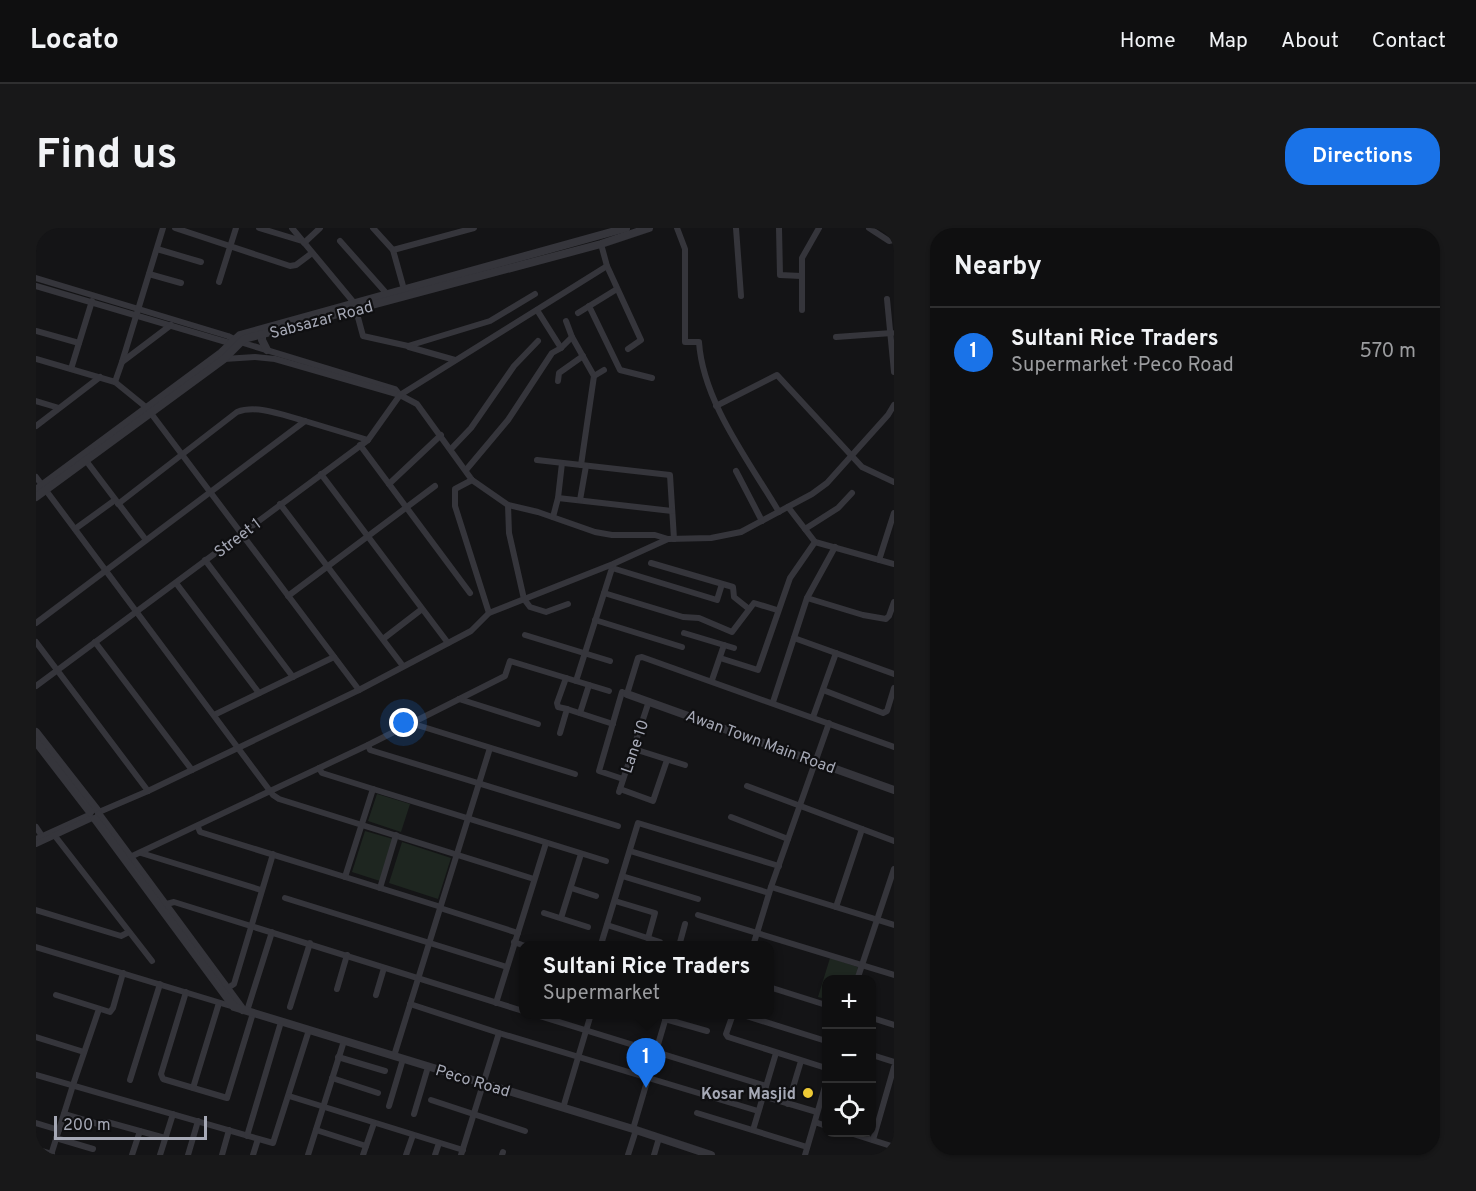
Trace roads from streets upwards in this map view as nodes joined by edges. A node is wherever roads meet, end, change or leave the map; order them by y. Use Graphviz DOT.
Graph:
graph roads {
  1 [pos="38,228"];
  2 [pos="163,228"];
  3 [pos="175,228"];
  4 [pos="236,228"];
  5 [pos="259,228"];
  6 [pos="292,228"];
  7 [pos="320,228"];
  8 [pos="373,228"];
  9 [pos="474,228"];
  10 [pos="626,228"];
  11 [pos="649,228"];
  12 [pos="677,228"];
  13 [pos="736,228"];
  14 [pos="779,228"];
  15 [pos="819,228"];
  16 [pos="869,228"];
  17 [pos="616,230"];
  18 [pos="36,235"];
  19 [pos="894,240"];
  20 [pos="340,241"];
  21 [pos="303,242"];
  22 [pos="601,244"];
  23 [pos="230,246"];
  24 [pos="157,249"];
  25 [pos="393,250"];
  26 [pos="312,253"];
  27 [pos="201,262"];
  28 [pos="607,266"];
  29 [pos="149,274"];
  30 [pos="801,276"];
  31 [pos="36,278"];
  32 [pos="219,282"];
  33 [pos="181,283"];
  34 [pos="436,285"];
  35 [pos="36,286"];
  36 [pos="617,289"];
  37 [pos="405,293"];
  38 [pos="387,294"];
  39 [pos="535,294"];
  40 [pos="741,296"];
  41 [pos="93,299"];
  42 [pos="888,299"];
  43 [pos="589,306"];
  44 [pos="355,307"];
  45 [pos="537,310"];
  46 [pos="802,310"];
  47 [pos="137,312"];
  48 [pos="578,313"];
  49 [pos="566,321"];
  50 [pos="171,325"];
  51 [pos="36,331"];
  52 [pos="892,333"];
  53 [pos="262,335"];
  54 [pos="572,337"];
  55 [pos="836,337"];
  56 [pos="538,341"];
  57 [pos="236,342"];
  58 [pos="79,344"];
  59 [pos="408,346"];
  60 [pos="561,348"];
  61 [pos="628,349"];
  62 [pos="267,350"];
  63 [pos="583,356"];
  64 [pos="36,359"];
  65 [pos="224,359"];
  66 [pos="455,360"];
  67 [pos="122,362"];
  68 [pos="71,369"];
  69 [pos="604,370"];
  70 [pos="894,372"];
  71 [pos="594,376"];
  72 [pos="100,378"];
  73 [pos="652,378"];
  74 [pos="558,381"];
  75 [pos="115,382"];
  76 [pos="400,395"];
  77 [pos="36,401"];
  78 [pos="894,405"];
  79 [pos="716,406"];
  80 [pos="59,408"];
  81 [pos="149,410"];
  82 [pos="305,421"];
  83 [pos="36,426"];
  84 [pos="441,435"];
  85 [pos="368,440"];
  86 [pos="360,445"];
  87 [pos="451,449"];
  88 [pos="182,454"];
  89 [pos="852,455"];
  90 [pos="84,458"];
  91 [pos="537,460"];
  92 [pos="562,463"];
  93 [pos="584,466"];
  94 [pos="466,470"];
  95 [pos="736,471"];
  96 [pos="321,474"];
  97 [pos="36,477"];
  98 [pos="472,480"];
  99 [pos="894,482"];
  100 [pos="388,484"];
  101 [pos="435,486"];
  102 [pos="41,488"];
  103 [pos="210,493"];
  104 [pos="852,493"];
  105 [pos="36,497"];
  106 [pos="558,498"];
  107 [pos="580,500"];
  108 [pos="116,502"];
  109 [pos="280,504"];
  110 [pos="508,504"];
  111 [pos="788,507"];
  112 [pos="406,508"];
  113 [pos="672,511"];
  114 [pos="779,512"];
  115 [pos="894,513"];
  116 [pos="553,517"];
  117 [pos="762,521"];
  118 [pos="75,529"];
  119 [pos="805,529"];
  120 [pos="240,534"];
  121 [pos="367,537"];
  122 [pos="671,539"];
  123 [pos="146,540"];
  124 [pos="815,542"];
  125 [pos="835,547"];
  126 [pos="205,560"];
  127 [pos="879,560"];
  128 [pos="651,562"];
  129 [pos="894,564"];
  130 [pos="327,566"];
  131 [pos="612,566"];
  132 [pos="106,570"];
  133 [pos="176,583"];
  134 [pos="722,584"];
  135 [pos="470,593"];
  136 [pos="604,593"];
  137 [pos="288,596"];
  138 [pos="807,598"];
  139 [pos="524,599"];
  140 [pos="894,602"];
  141 [pos="568,603"];
  142 [pos="422,609"];
  143 [pos="749,609"];
  144 [pos="137,610"];
  145 [pos="777,610"];
  146 [pos="489,613"];
  147 [pos="595,620"];
  148 [pos="36,623"];
  149 [pos="684,633"];
  150 [pos="525,635"];
  151 [pos="794,638"];
  152 [pos="383,639"];
  153 [pos="36,642"];
  154 [pos="95,642"];
  155 [pos="447,643"];
  156 [pos="724,645"];
  157 [pos="682,647"];
  158 [pos="734,648"];
  159 [pos="585,653"];
  160 [pos="836,653"];
  161 [pos="334,657"];
  162 [pos="720,658"];
  163 [pos="610,661"];
  164 [pos="404,666"];
  165 [pos="57,670"];
  166 [pos="894,674"];
  167 [pos="293,676"];
  168 [pos="566,678"];
  169 [pos="712,680"];
  170 [pos="576,681"];
  171 [pos="589,685"];
  172 [pos="36,686"];
  173 [pos="894,688"];
  174 [pos="359,690"];
  175 [pos="823,690"];
  176 [pos="609,691"];
  177 [pos="259,693"];
  178 [pos="627,694"];
  179 [pos="459,699"];
  180 [pos="649,701"];
  181 [pos="773,702"];
  182 [pos="567,709"];
  183 [pos="580,713"];
  184 [pos="214,715"];
  185 [pos="813,717"];
  186 [pos="415,722"];
  187 [pos="829,723"];
  188 [pos="538,724"];
  189 [pos="613,724"];
  190 [pos="36,732"];
  191 [pos="560,733"];
  192 [pos="36,742"];
  193 [pos="368,745"];
  194 [pos="894,747"];
  195 [pos="490,748"];
  196 [pos="238,749"];
  197 [pos="634,749"];
  198 [pos="667,760"];
  199 [pos="816,761"];
  200 [pos="685,765"];
  201 [pos="319,768"];
  202 [pos="192,770"];
  203 [pos="575,774"];
  204 [pos="623,778"];
  205 [pos="479,784"];
  206 [pos="747,786"];
  207 [pos="373,789"];
  208 [pos="894,790"];
  209 [pos="148,791"];
  210 [pos="270,792"];
  211 [pos="800,805"];
  212 [pos="94,814"];
  213 [pos="731,817"];
  214 [pos="468,819"];
  215 [pos="362,825"];
  216 [pos="618,826"];
  217 [pos="36,827"];
  218 [pos="198,827"];
  219 [pos="862,829"];
  220 [pos="396,835"];
  221 [pos="55,836"];
  222 [pos="41,838"];
  223 [pos="788,839"];
  224 [pos="894,841"];
  225 [pos="546,843"];
  226 [pos="36,844"];
  227 [pos="630,850"];
  228 [pos="140,853"];
  229 [pos="273,854"];
  230 [pos="581,854"];
  231 [pos="456,855"];
  232 [pos="128,858"];
  233 [pos="606,861"];
  234 [pos="779,866"];
  235 [pos="894,869"];
  236 [pos="622,876"];
  237 [pos="345,877"];
  238 [pos="534,879"];
  239 [pos="380,888"];
  240 [pos="571,888"];
  241 [pos="261,890"];
  242 [pos="770,890"];
  243 [pos="597,896"];
  244 [pos="285,898"];
  245 [pos="698,899"];
  246 [pos="615,901"];
  247 [pos="163,905"];
  248 [pos="836,907"];
  249 [pos="441,908"];
  250 [pos="36,910"];
  251 [pos="544,913"];
  252 [pos="698,915"];
  253 [pos="561,918"];
  254 [pos="877,919"];
  255 [pos="685,924"];
  256 [pos="251,925"];
  257 [pos="608,925"];
  258 [pos="894,925"];
  259 [pos="588,927"];
  260 [pos="129,932"];
  261 [pos="272,932"];
  262 [pos="518,933"];
  263 [pos="757,933"];
  264 [pos="648,938"];
  265 [pos="603,941"];
  266 [pos="657,941"];
  267 [pos="680,941"];
  268 [pos="754,941"];
  269 [pos="429,942"];
  270 [pos="514,942"];
  271 [pos="519,943"];
  272 [pos="310,944"];
  273 [pos="36,947"];
  274 [pos="347,955"];
  275 [pos="152,961"];
  276 [pos="862,965"];
  277 [pos="507,967"];
  278 [pos="384,968"];
  279 [pos="123,973"];
  280 [pos="859,975"];
  281 [pos="894,975"];
  282 [pos="419,978"];
  283 [pos="160,984"];
  284 [pos="337,989"];
  285 [pos="774,989"];
  286 [pos="225,990"];
  287 [pos="186,992"];
  288 [pos="56,995"];
  289 [pos="376,995"];
  290 [pos="219,1003"];
  291 [pos="496,1003"];
  292 [pos="410,1004"];
  293 [pos="822,1004"];
  294 [pos="234,1007"];
  295 [pos="290,1007"];
  296 [pos="99,1009"];
  297 [pos="519,1010"];
  298 [pos="248,1011"];
  299 [pos="549,1019"];
  300 [pos="590,1019"];
  301 [pos="665,1019"];
  302 [pos="672,1019"];
  303 [pos="731,1019"];
  304 [pos="756,1019"];
  305 [pos="876,1019"];
  306 [pos="281,1022"];
  307 [pos="894,1025"];
  308 [pos="309,1030"];
  309 [pos="586,1031"];
  310 [pos="707,1031"];
  311 [pos="499,1033"];
  312 [pos="36,1037"];
  313 [pos="822,1040"];
  314 [pos="344,1041"];
  315 [pos="84,1052"];
  316 [pos="656,1052"];
  317 [pos="776,1053"];
  318 [pos="394,1056"];
  319 [pos="579,1056"];
  320 [pos="338,1057"];
  321 [pos="876,1057"];
  322 [pos="403,1059"];
  323 [pos="801,1061"];
  324 [pos="894,1062"];
  325 [pos="428,1067"];
  326 [pos="822,1067"];
  327 [pos="894,1067"];
  328 [pos="385,1071"];
  329 [pos="36,1075"];
  330 [pos="332,1078"];
  331 [pos="648,1078"];
  332 [pos="130,1080"];
  333 [pos="484,1084"];
  334 [pos="73,1085"];
  335 [pos="766,1086"];
  336 [pos="193,1088"];
  337 [pos="378,1093"];
  338 [pos="288,1096"];
  339 [pos="763,1096"];
  340 [pos="822,1096"];
  341 [pos="431,1100"];
  342 [pos="788,1104"];
  343 [pos="323,1106"];
  344 [pos="389,1106"];
  345 [pos="563,1108"];
  346 [pos="758,1111"];
  347 [pos="817,1112"];
  348 [pos="697,1113"];
  349 [pos="64,1114"];
  350 [pos="173,1114"];
  351 [pos="414,1114"];
  352 [pos="475,1114"];
  353 [pos="198,1121"];
  354 [pos="814,1122"];
  355 [pos="36,1123"];
  356 [pos="374,1123"];
  357 [pos="822,1125"];
  358 [pos="59,1130"];
  359 [pos="229,1130"];
  360 [pos="316,1130"];
  361 [pos="634,1130"];
  362 [pos="753,1130"];
  363 [pos="140,1131"];
  364 [pos="525,1131"];
  365 [pos="413,1135"];
  366 [pos="247,1136"];
  367 [pos="862,1137"];
  368 [pos="56,1138"];
  369 [pos="165,1138"];
  370 [pos="258,1138"];
  371 [pos="659,1138"];
  372 [pos="873,1140"];
  373 [pos="439,1143"];
  374 [pos="366,1146"];
  375 [pos="807,1147"];
  376 [pos="894,1147"];
  377 [pos="36,1149"];
  378 [pos="93,1149"];
  379 [pos="462,1152"];
  380 [pos="52,1154"];
  381 [pos="132,1155"];
  382 [pos="160,1155"];
  383 [pos="188,1155"];
  384 [pos="222,1155"];
  385 [pos="253,1155"];
  386 [pos="308,1155"];
  387 [pos="363,1155"];
  388 [pos="406,1155"];
  389 [pos="435,1155"];
  390 [pos="628,1155"];
  391 [pos="654,1155"];
  392 [pos="708,1155"];
  393 [pos="805,1155"];
  1 -- 18 [label="street"];
  2 -- 24 [label="street"];
  3 -- 23 [label="street"];
  4 -- 23 [label="street"];
  5 -- 21 [label="street"];
  6 -- 21 [label="street"];
  7 -- 21 [label="street"];
  8 -- 25 [label="street"];
  9 -- 25 [label="street"];
  10 -- 17 [label="street"];
  11 -- 22 [label="street"];
  12 -- 79 [label="street"];
  13 -- 40 [label="street"];
  14 -- 30 [label="street"];
  15 -- 30 [label="street"];
  16 -- 19 [label="street"];
  17 -- 34 [label="street"];
  20 -- 38 [label="street"];
  21 -- 26 [label="street"];
  22 -- 28 [label="street"];
  22 -- 34 [label="street"];
  23 -- 26 [label="street"];
  23 -- 32 [label="street"];
  24 -- 27 [label="street"];
  24 -- 29 [label="street"];
  25 -- 37 [label="street"];
  26 -- 44 [label="street"];
  28 -- 36 [label="street"];
  28 -- 45 [label="street, Street 1"];
  29 -- 33 [label="street"];
  29 -- 47 [label="street"];
  30 -- 46 [label="street"];
  31 -- 41 [label="street"];
  34 -- 37 [label="street"];
  35 -- 41 [label="street"];
  36 -- 43 [label="street"];
  36 -- 61 [label="street"];
  37 -- 38 [label="street"];
  37 -- 44 [label="street, Sabsazar Road"];
  38 -- 44 [label="street"];
  39 -- 59 [label="street"];
  41 -- 47 [label="street"];
  41 -- 58 [label="street"];
  42 -- 52 [label="street"];
  43 -- 48 [label="street"];
  43 -- 73 [label="street"];
  44 -- 53 [label="street, Sabsazar Road"];
  44 -- 57 [label="street"];
  44 -- 59 [label="street"];
  45 -- 60 [label="street"];
  45 -- 66 [label="street, Street 1"];
  47 -- 50 [label="street"];
  47 -- 57 [label="street"];
  47 -- 67 [label="street"];
  49 -- 54 [label="street"];
  50 -- 57 [label="street"];
  50 -- 67 [label="street"];
  51 -- 58 [label="street"];
  52 -- 55 [label="street"];
  52 -- 70 [label="street"];
  53 -- 57 [label="street, Sabsazar Road"];
  53 -- 62 [label="street"];
  54 -- 60 [label="street"];
  54 -- 63 [label="street"];
  56 -- 87 [label="street"];
  57 -- 62 [label="street"];
  57 -- 65 [label="street, Sabsazar Road"];
  57 -- 81 [label="street"];
  58 -- 68 [label="street"];
  59 -- 66 [label="street"];
  60 -- 94 [label="street"];
  62 -- 76 [label="street"];
  63 -- 71 [label="street"];
  63 -- 74 [label="street"];
  64 -- 68 [label="street"];
  65 -- 76 [label="street"];
  65 -- 81 [label="street, Sabsazar Road"];
  66 -- 76 [label="street, Street 1"];
  67 -- 75 [label="street"];
  68 -- 72 [label="street"];
  69 -- 71 [label="street"];
  71 -- 93 [label="street"];
  72 -- 75 [label="street"];
  72 -- 80 [label="street"];
  75 -- 81 [label="street"];
  76 -- 84 [label="street"];
  76 -- 85 [label="street, Street 1"];
  77 -- 80 [label="street"];
  78 -- 89 [label="street"];
  79 -- 89 [label="street"];
  79 -- 114 [label="street"];
  80 -- 83 [label="street"];
  81 -- 88 [label="street"];
  81 -- 90 [label="street"];
  82 -- 85 [label="street"];
  82 -- 88 [label="street"];
  82 -- 103 [label="street"];
  84 -- 87 [label="street"];
  84 -- 100 [label="street"];
  85 -- 86 [label="street, Street 1"];
  86 -- 96 [label="street, Street 1"];
  86 -- 100 [label="street"];
  87 -- 94 [label="street"];
  88 -- 103 [label="street"];
  88 -- 108 [label="street"];
  89 -- 99 [label="street"];
  89 -- 111 [label="street"];
  90 -- 102 [label="street"];
  90 -- 108 [label="street"];
  91 -- 92 [label="street"];
  92 -- 93 [label="street"];
  92 -- 106 [label="street"];
  93 -- 107 [label="street"];
  93 -- 113 [label="street"];
  94 -- 98 [label="street"];
  95 -- 117 [label="street"];
  96 -- 109 [label="street, Street 1"];
  96 -- 121 [label="street"];
  97 -- 102 [label="street"];
  98 -- 110 [label="street"];
  98 -- 146 [label="street"];
  100 -- 112 [label="street"];
  101 -- 112 [label="street"];
  102 -- 105 [label="street"];
  102 -- 118 [label="street"];
  103 -- 120 [label="street"];
  103 -- 123 [label="street"];
  104 -- 119 [label="street"];
  106 -- 107 [label="street"];
  106 -- 116 [label="street"];
  107 -- 113 [label="street"];
  108 -- 118 [label="street"];
  108 -- 123 [label="street"];
  109 -- 120 [label="street, Street 1"];
  109 -- 130 [label="street"];
  110 -- 116 [label="street"];
  110 -- 139 [label="street"];
  111 -- 114 [label="street"];
  111 -- 119 [label="street"];
  112 -- 121 [label="street"];
  112 -- 135 [label="street"];
  113 -- 122 [label="street"];
  114 -- 117 [label="street"];
  115 -- 127 [label="street"];
  116 -- 122 [label="street"];
  117 -- 122 [label="street"];
  118 -- 132 [label="street"];
  119 -- 124 [label="street"];
  120 -- 126 [label="street, Street 1"];
  120 -- 137 [label="street"];
  121 -- 130 [label="street"];
  121 -- 142 [label="street"];
  122 -- 131 [label="street"];
  123 -- 132 [label="street"];
  124 -- 125 [label="street"];
  124 -- 145 [label="street"];
  125 -- 127 [label="street"];
  125 -- 138 [label="street"];
  126 -- 133 [label="street, Street 1"];
  126 -- 167 [label="street"];
  127 -- 129 [label="street"];
  128 -- 134 [label="street"];
  130 -- 137 [label="street"];
  130 -- 152 [label="street"];
  131 -- 134 [label="street"];
  131 -- 136 [label="street"];
  131 -- 139 [label="street"];
  132 -- 144 [label="street"];
  132 -- 148 [label="street"];
  133 -- 144 [label="street, Street 1"];
  133 -- 177 [label="street"];
  134 -- 143 [label="street"];
  136 -- 143 [label="street"];
  136 -- 147 [label="street"];
  137 -- 161 [label="street"];
  138 -- 140 [label="street"];
  138 -- 151 [label="street"];
  139 -- 141 [label="street"];
  139 -- 146 [label="street"];
  142 -- 152 [label="street"];
  142 -- 155 [label="street"];
  143 -- 145 [label="street"];
  144 -- 154 [label="street, Street 1"];
  144 -- 184 [label="street"];
  145 -- 162 [label="street"];
  146 -- 155 [label="street"];
  147 -- 157 [label="street"];
  147 -- 159 [label="street"];
  149 -- 156 [label="street"];
  150 -- 159 [label="street"];
  151 -- 160 [label="street"];
  151 -- 181 [label="street"];
  152 -- 164 [label="street"];
  153 -- 165 [label="street"];
  154 -- 165 [label="street, Street 1"];
  154 -- 202 [label="street"];
  155 -- 164 [label="street"];
  156 -- 158 [label="street"];
  156 -- 162 [label="street"];
  159 -- 163 [label="street"];
  159 -- 170 [label="street"];
  160 -- 166 [label="street"];
  160 -- 175 [label="street"];
  161 -- 167 [label="street"];
  161 -- 174 [label="street"];
  162 -- 169 [label="street"];
  164 -- 174 [label="street"];
  165 -- 172 [label="street, Street 1"];
  165 -- 209 [label="street"];
  167 -- 177 [label="street"];
  168 -- 170 [label="street"];
  168 -- 179 [label="street"];
  168 -- 182 [label="street"];
  169 -- 178 [label="street"];
  169 -- 181 [label="street"];
  170 -- 171 [label="street"];
  171 -- 176 [label="street"];
  171 -- 183 [label="street"];
  173 -- 175 [label="street"];
  174 -- 196 [label="street"];
  175 -- 185 [label="street"];
  177 -- 184 [label="street"];
  178 -- 180 [label="street, Awan Town Main Road"];
  178 -- 189 [label="street"];
  179 -- 186 [label="street"];
  179 -- 188 [label="street"];
  180 -- 197 [label="street, Lane 10"];
  180 -- 199 [label="street, Awan Town Main Road"];
  181 -- 185 [label="street"];
  182 -- 183 [label="street"];
  182 -- 191 [label="street"];
  183 -- 189 [label="street"];
  184 -- 196 [label="street"];
  185 -- 187 [label="street"];
  186 -- 193 [label="street"];
  186 -- 195 [label="street"];
  187 -- 194 [label="street"];
  187 -- 199 [label="street"];
  189 -- 204 [label="street"];
  190 -- 212 [label="street"];
  192 -- 212 [label="street"];
  193 -- 201 [label="street"];
  193 -- 205 [label="street"];
  195 -- 203 [label="street"];
  195 -- 205 [label="street"];
  196 -- 202 [label="street"];
  196 -- 210 [label="street"];
  197 -- 198 [label="street"];
  197 -- 204 [label="street, Lane 10"];
  198 -- 200 [label="street"];
  198 -- 204 [label="street, Lane 10"];
  199 -- 208 [label="street, Awan Town Main Road"];
  199 -- 211 [label="street"];
  201 -- 207 [label="street"];
  201 -- 210 [label="street"];
  202 -- 209 [label="street"];
  205 -- 214 [label="street"];
  205 -- 216 [label="street"];
  206 -- 211 [label="street"];
  207 -- 214 [label="street"];
  207 -- 215 [label="street"];
  209 -- 212 [label="street"];
  210 -- 215 [label="street"];
  210 -- 218 [label="street"];
  211 -- 219 [label="street"];
  211 -- 223 [label="street"];
  212 -- 221 [label="street"];
  212 -- 222 [label="street"];
  212 -- 232 [label="street"];
  213 -- 223 [label="street"];
  214 -- 225 [label="street"];
  214 -- 231 [label="street"];
  215 -- 220 [label="street"];
  215 -- 237 [label="street"];
  217 -- 222 [label="street"];
  218 -- 228 [label="street"];
  218 -- 229 [label="street"];
  219 -- 224 [label="street"];
  219 -- 248 [label="street"];
  220 -- 231 [label="street"];
  220 -- 239 [label="street"];
  221 -- 222 [label="street"];
  221 -- 260 [label="street"];
  222 -- 226 [label="street"];
  223 -- 234 [label="street"];
  225 -- 230 [label="street"];
  225 -- 238 [label="street"];
  227 -- 234 [label="street"];
  227 -- 236 [label="street"];
  227 -- 242 [label="street"];
  228 -- 232 [label="street"];
  228 -- 241 [label="street"];
  229 -- 237 [label="street"];
  229 -- 241 [label="street"];
  230 -- 233 [label="street"];
  230 -- 240 [label="street"];
  231 -- 238 [label="street"];
  231 -- 249 [label="street"];
  232 -- 247 [label="street"];
  234 -- 242 [label="street"];
  235 -- 254 [label="street"];
  236 -- 245 [label="street"];
  236 -- 246 [label="street"];
  237 -- 239 [label="street"];
  238 -- 262 [label="street"];
  239 -- 249 [label="street"];
  240 -- 243 [label="street"];
  240 -- 253 [label="street"];
  241 -- 256 [label="street"];
  242 -- 248 [label="street"];
  242 -- 263 [label="street"];
  244 -- 269 [label="street"];
  246 -- 257 [label="street"];
  246 -- 264 [label="street"];
  247 -- 256 [label="street"];
  247 -- 286 [label="street"];
  248 -- 254 [label="street"];
  249 -- 262 [label="street"];
  249 -- 269 [label="street"];
  250 -- 260 [label="street"];
  251 -- 253 [label="street"];
  252 -- 263 [label="street"];
  253 -- 259 [label="street"];
  254 -- 258 [label="street"];
  254 -- 276 [label="street"];
  255 -- 267 [label="street"];
  256 -- 261 [label="street"];
  256 -- 286 [label="street"];
  257 -- 264 [label="street"];
  257 -- 265 [label="street"];
  260 -- 275 [label="street"];
  261 -- 272 [label="street"];
  261 -- 298 [label="street"];
  262 -- 270 [label="street"];
  263 -- 268 [label="street"];
  263 -- 276 [label="street"];
  264 -- 266 [label="street"];
  269 -- 277 [label="street"];
  269 -- 282 [label="street"];
  270 -- 271 [label="street"];
  270 -- 277 [label="street"];
  272 -- 274 [label="street"];
  272 -- 295 [label="street"];
  273 -- 279 [label="street"];
  274 -- 278 [label="street"];
  274 -- 284 [label="street"];
  276 -- 280 [label="street"];
  276 -- 281 [label="street"];
  277 -- 291 [label="street"];
  278 -- 282 [label="street"];
  278 -- 289 [label="street"];
  279 -- 283 [label="street"];
  279 -- 296 [label="street"];
  282 -- 291 [label="street"];
  282 -- 292 [label="street"];
  283 -- 287 [label="street"];
  283 -- 332 [label="street"];
  285 -- 293 [label="street"];
  286 -- 294 [label="street"];
  286 -- 298 [label="street"];
  287 -- 290 [label="street"];
  287 -- 336 [label="street"];
  288 -- 296 [label="street"];
  290 -- 294 [label="street"];
  290 -- 336 [label="street"];
  291 -- 297 [label="street"];
  292 -- 311 [label="street"];
  292 -- 318 [label="street"];
  294 -- 298 [label="street, Peco Road"];
  296 -- 315 [label="street"];
  298 -- 306 [label="street, Peco Road"];
  298 -- 336 [label="street"];
  299 -- 309 [label="street"];
  300 -- 309 [label="street"];
  301 -- 316 [label="street"];
  302 -- 310 [label="street"];
  303 -- 317 [label="street"];
  304 -- 313 [label="street"];
  305 -- 307 [label="street"];
  306 -- 308 [label="street, Peco Road"];
  306 -- 366 [label="street"];
  308 -- 314 [label="street, Peco Road"];
  308 -- 338 [label="street"];
  309 -- 316 [label="street"];
  309 -- 319 [label="street"];
  311 -- 319 [label="street"];
  311 -- 333 [label="street"];
  312 -- 315 [label="street"];
  314 -- 318 [label="street, Peco Road"];
  314 -- 320 [label="street"];
  315 -- 334 [label="street"];
  316 -- 331 [label="street"];
  316 -- 335 [label="street"];
  317 -- 323 [label="street"];
  317 -- 335 [label="street"];
  318 -- 322 [label="street, Peco Road"];
  319 -- 331 [label="street"];
  319 -- 345 [label="street"];
  320 -- 328 [label="street"];
  320 -- 330 [label="street"];
  321 -- 324 [label="street"];
  322 -- 325 [label="street, Peco Road"];
  322 -- 344 [label="street"];
  323 -- 326 [label="street"];
  323 -- 342 [label="street"];
  325 -- 333 [label="street, Peco Road"];
  325 -- 351 [label="street"];
  327 -- 372 [label="street"];
  329 -- 334 [label="street"];
  330 -- 337 [label="street"];
  330 -- 343 [label="street"];
  331 -- 346 [label="street"];
  331 -- 361 [label="street"];
  333 -- 345 [label="street, Peco Road"];
  333 -- 352 [label="street"];
  334 -- 349 [label="street"];
  334 -- 350 [label="street"];
  335 -- 339 [label="street"];
  338 -- 343 [label="street"];
  338 -- 370 [label="street"];
  339 -- 342 [label="street"];
  339 -- 346 [label="street"];
  340 -- 347 [label="street"];
  341 -- 352 [label="street"];
  342 -- 347 [label="street"];
  343 -- 356 [label="street"];
  343 -- 360 [label="street"];
  345 -- 361 [label="street, Peco Road"];
  346 -- 362 [label="street"];
  347 -- 354 [label="street"];
  348 -- 362 [label="street"];
  349 -- 358 [label="street"];
  349 -- 363 [label="street"];
  350 -- 353 [label="street"];
  350 -- 369 [label="street"];
  352 -- 364 [label="street"];
  352 -- 379 [label="street"];
  353 -- 359 [label="street"];
  353 -- 383 [label="street"];
  354 -- 357 [label="street"];
  354 -- 375 [label="street"];
  355 -- 358 [label="street"];
  356 -- 365 [label="street"];
  356 -- 374 [label="street"];
  358 -- 368 [label="street"];
  359 -- 366 [label="street"];
  359 -- 384 [label="street"];
  360 -- 374 [label="street"];
  360 -- 386 [label="street"];
  361 -- 371 [label="street, Peco Road"];
  361 -- 390 [label="street"];
  362 -- 375 [label="street"];
  363 -- 369 [label="street"];
  363 -- 381 [label="street"];
  365 -- 373 [label="street"];
  365 -- 388 [label="street"];
  366 -- 370 [label="street"];
  367 -- 372 [label="street"];
  368 -- 378 [label="street"];
  368 -- 380 [label="street"];
  369 -- 382 [label="street"];
  370 -- 385 [label="street"];
  371 -- 391 [label="street"];
  371 -- 392 [label="street, Peco Road"];
  372 -- 376 [label="street"];
  373 -- 379 [label="street"];
  373 -- 389 [label="street"];
  374 -- 387 [label="street"];
  375 -- 393 [label="street"];
  377 -- 380 [label="street"];
}
